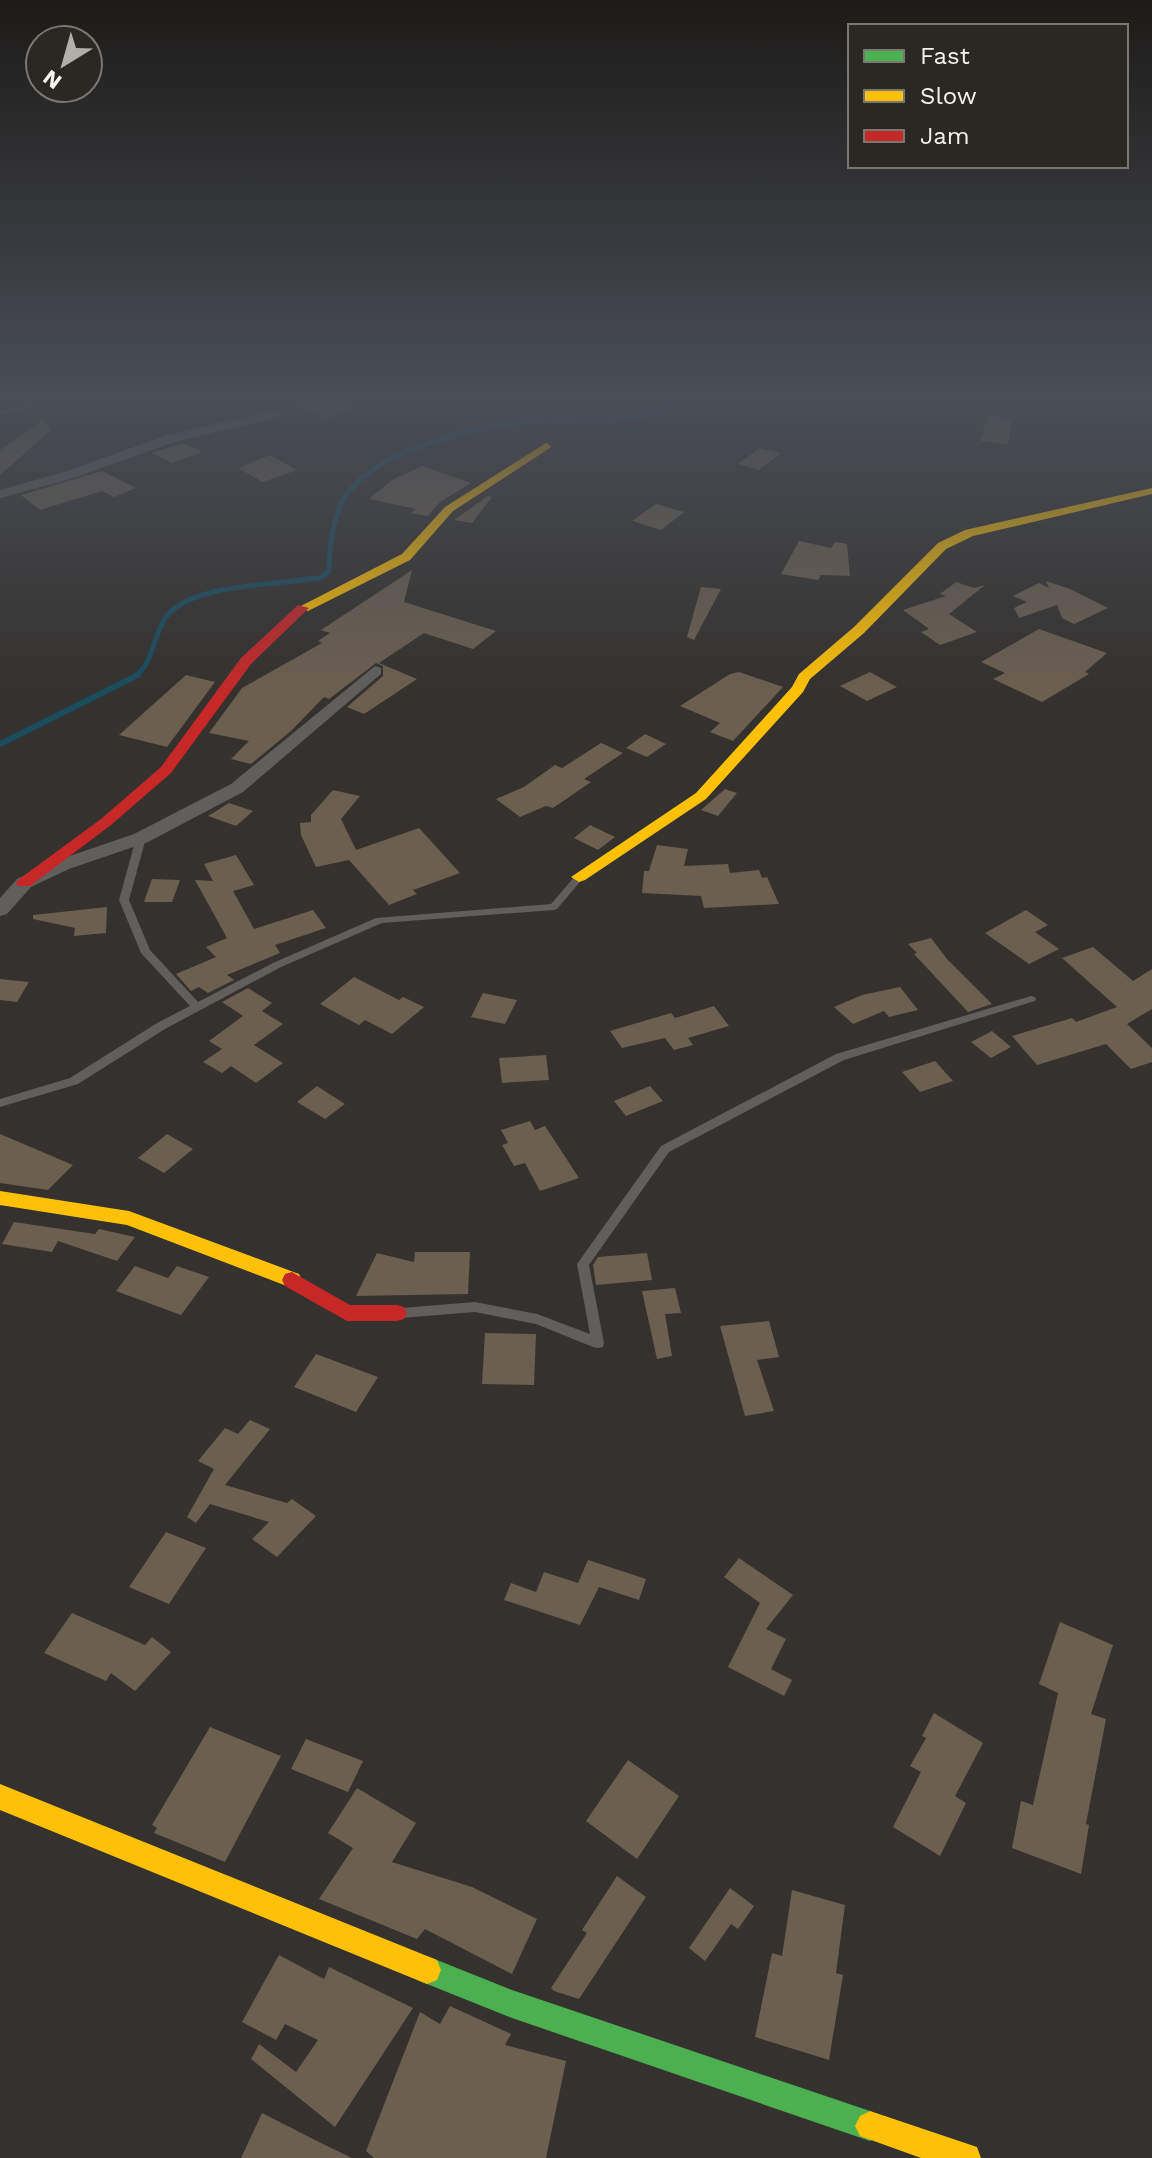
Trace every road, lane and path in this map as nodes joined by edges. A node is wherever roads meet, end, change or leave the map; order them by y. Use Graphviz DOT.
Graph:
graph roads {
  1 [pos="473,494"];
  2 [pos="1140,494"];
  3 [pos="375,671"];
  4 [pos="141,838"];
  5 [pos="579,877"];
  6 [pos="24,883"];
  7 [pos="0,910"];
  8 [pos="1031,999"];
  9 [pos="197,1007"];
  10 [pos="0,1103"];
  11 [pos="0,1198"];
  12 [pos="397,1313"];
  13 [pos="0,1797"];
  14 [pos="966,2158"];
  1 -- 6 [label="street"];
  2 -- 5 [label="street"];
  3 -- 4 [label="street"];
  4 -- 6 [label="street"];
  4 -- 9 [label="lane"];
  5 -- 9 [label="lane"];
  6 -- 7 [label="street"];
  8 -- 12 [label="lane"];
  9 -- 10 [label="lane"];
  11 -- 12 [label="street"];
  13 -- 14 [label="street"];
}
